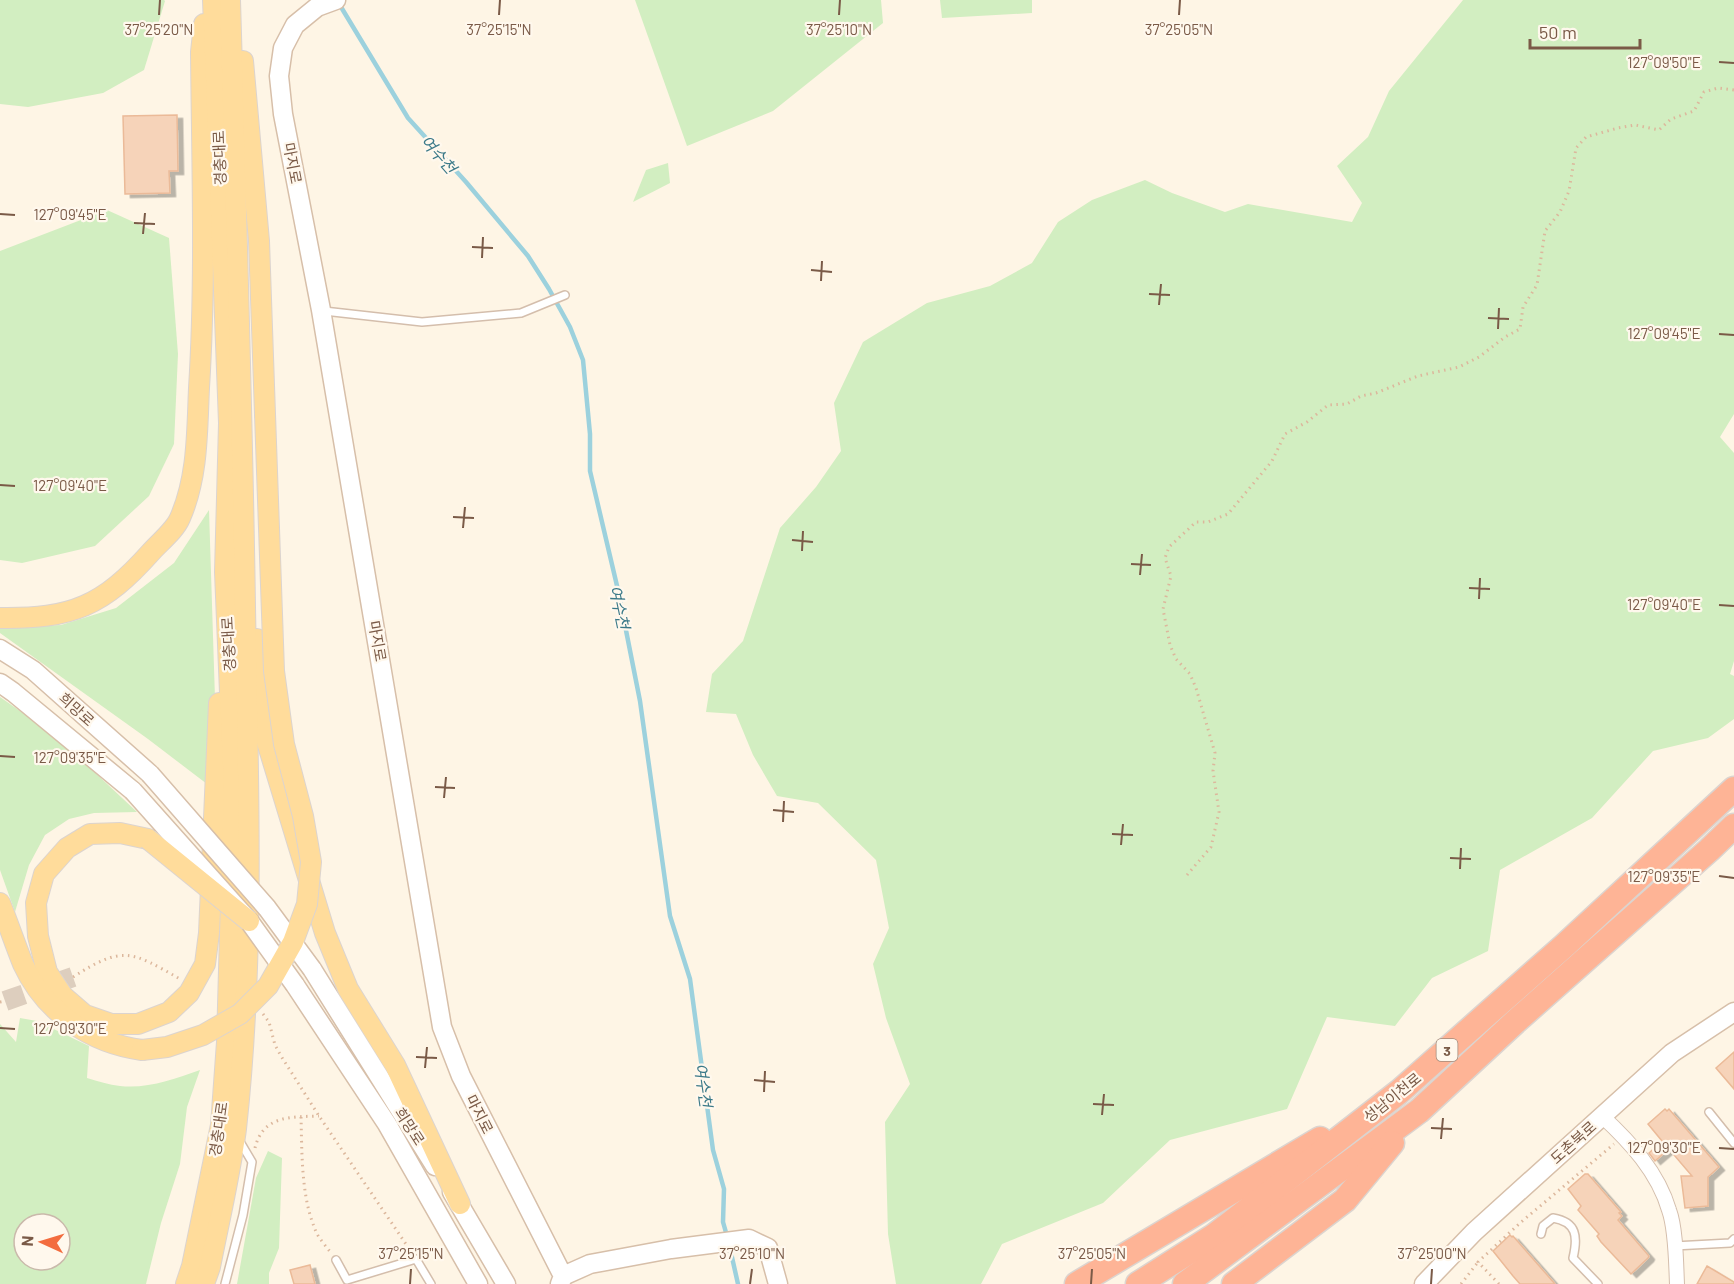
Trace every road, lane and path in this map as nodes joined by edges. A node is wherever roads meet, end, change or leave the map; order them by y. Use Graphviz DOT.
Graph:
graph roads {
  1 [pos="207,0"];
  2 [pos="213,0"];
  3 [pos="230,0"];
  4 [pos="237,0"];
  5 [pos="336,0"];
  6 [pos="1734,90"];
  7 [pos="562,296"];
  8 [pos="321,310"];
  9 [pos="243,444"];
  10 [pos="225,572"];
  11 [pos="0,618"];
  12 [pos="0,649"];
  13 [pos="0,683"];
  14 [pos="1734,789"];
  15 [pos="1734,826"];
  16 [pos="1186,875"];
  17 [pos="0,903"];
  18 [pos="249,921"];
  19 [pos="74,976"];
  20 [pos="182,980"];
  21 [pos="5,1001"];
  22 [pos="0,1002"];
  23 [pos="1734,1012"];
  24 [pos="263,1014"];
  25 [pos="1399,1092"];
  26 [pos="1419,1112"];
  27 [pos="1709,1112"];
  28 [pos="319,1116"];
  29 [pos="1602,1116"];
  30 [pos="301,1117"];
  31 [pos="235,1132"];
  32 [pos="1624,1136"];
  33 [pos="1734,1143"];
  34 [pos="252,1162"];
  35 [pos="460,1204"];
  36 [pos="1541,1234"];
  37 [pos="1733,1242"];
  38 [pos="1674,1246"];
  39 [pos="417,1259"];
  40 [pos="336,1260"];
  41 [pos="1478,1262"];
  42 [pos="562,1280"];
  43 [pos="348,1282"];
  44 [pos="186,1284"];
  45 [pos="204,1284"];
  46 [pos="225,1284"];
  47 [pos="431,1284"];
  48 [pos="478,1284"];
  49 [pos="506,1284"];
  50 [pos="778,1284"];
  51 [pos="1077,1284"];
  52 [pos="1138,1284"];
  53 [pos="1185,1284"];
  54 [pos="1234,1284"];
  55 [pos="1424,1284"];
  56 [pos="1461,1284"];
  57 [pos="1499,1284"];
  58 [pos="1598,1284"];
  59 [pos="1677,1284"];
  1 -- 11 [label="main road"];
  2 -- 10 [label="main road, 경충대로"];
  3 -- 9 [label="main road, 경충대로"];
  4 -- 17 [label="main road, bridge"];
  5 -- 8 [label="main road, 마지로"];
  6 -- 16 [label="path"];
  7 -- 8 [label="lane"];
  8 -- 42 [label="main road, 마지로"];
  9 -- 31 [label="main road, 경충대로"];
  9 -- 35 [label="main road"];
  10 -- 18 [label="main road, bridge"];
  10 -- 44 [label="main road, 경충대로"];
  12 -- 35 [label="main road, 희망로, bridge"];
  13 -- 18 [label="main road, 희망로, bridge"];
  14 -- 25 [label="highway, 성남이천로 / 3"];
  15 -- 26 [label="highway, 성남이천로 / 3"];
  18 -- 48 [label="main road, 희망로, bridge"];
  19 -- 20 [label="path"];
  21 -- 22 [label="path"];
  23 -- 29 [label="main road, 도촌북로"];
  24 -- 28 [label="path"];
  25 -- 51 [label="highway"];
  25 -- 52 [label="highway, 성남이천로 / 3"];
  26 -- 53 [label="highway, 성남이천로 / 3"];
  26 -- 54 [label="highway"];
  27 -- 33 [label="lane"];
  28 -- 30 [label="path"];
  28 -- 39 [label="path"];
  29 -- 32 [label="street"];
  29 -- 55 [label="main road, 도촌북로"];
  30 -- 34 [label="path"];
  30 -- 40 [label="path"];
  31 -- 34 [label="lane"];
  31 -- 45 [label="main road, 경충대로"];
  32 -- 38 [label="street"];
  32 -- 41 [label="path"];
  34 -- 46 [label="lane"];
  35 -- 49 [label="main road, 희망로"];
  36 -- 58 [label="lane"];
  37 -- 38 [label="lane"];
  38 -- 59 [label="street"];
  39 -- 43 [label="lane"];
  39 -- 47 [label="lane"];
  40 -- 43 [label="lane"];
  41 -- 56 [label="path"];
  41 -- 57 [label="path"];
  42 -- 50 [label="main road"];
}
